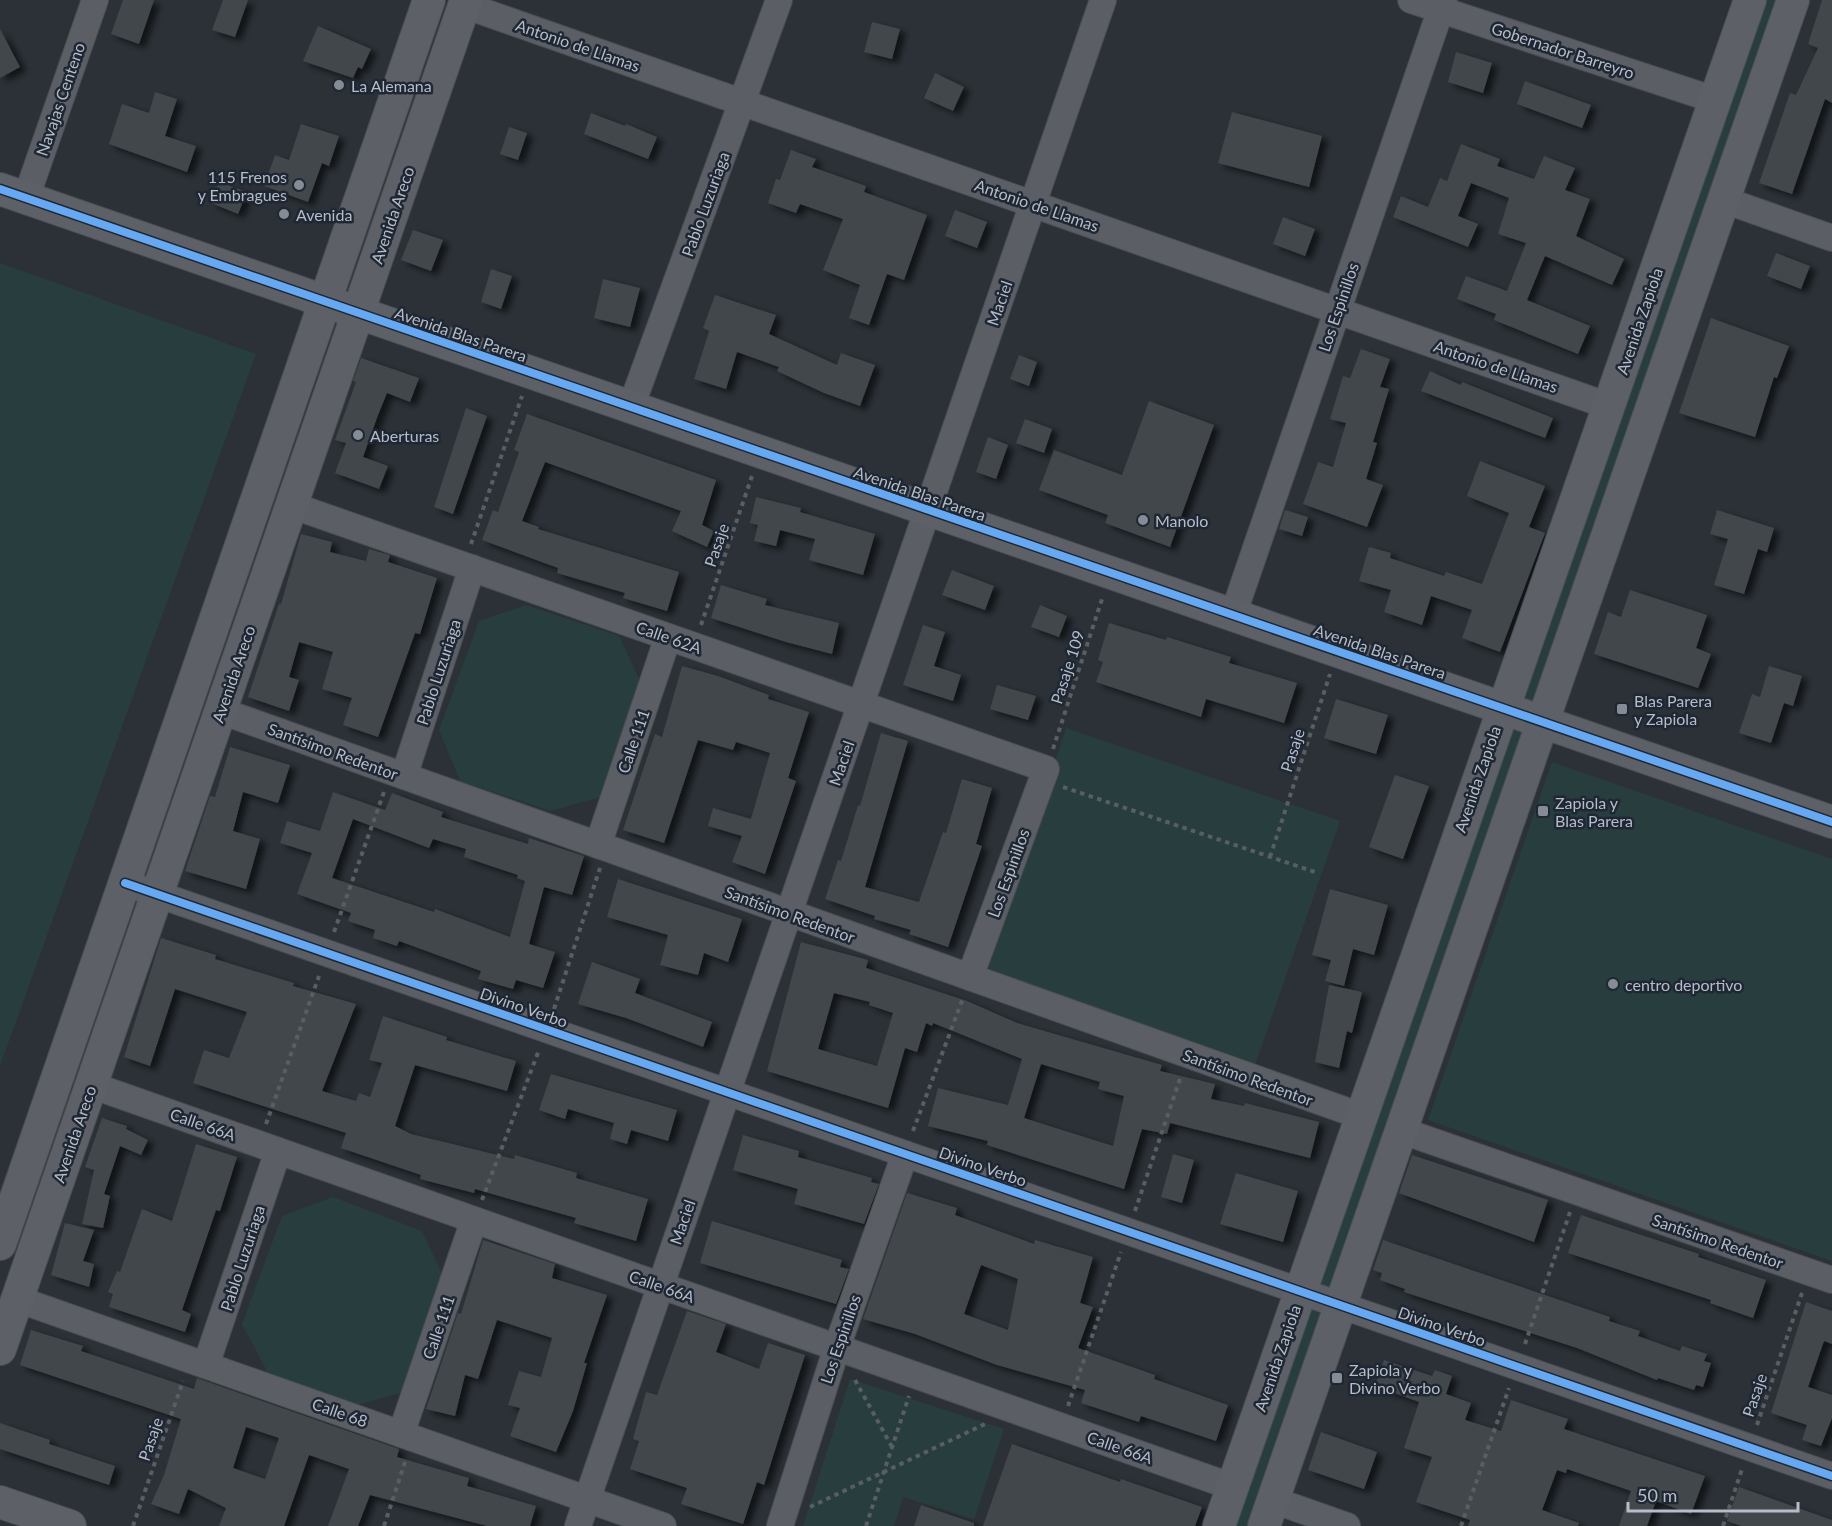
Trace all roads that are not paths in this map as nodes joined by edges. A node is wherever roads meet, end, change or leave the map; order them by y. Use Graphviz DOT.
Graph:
graph roads {
  1 [pos="95,0"];
  2 [pos="429,0"];
  3 [pos="779,0"];
  4 [pos="1103,0"];
  5 [pos="1411,0"];
  6 [pos="1750,0"];
  7 [pos="1793,0"];
  8 [pos="465,2"];
  9 [pos="1443,5"];
  10 [pos="1715,100"];
  11 [pos="742,102"];
  12 [pos="13,194"];
  13 [pos="1724,200"];
  14 [pos="1033,204"];
  15 [pos="1832,238"];
  16 [pos="326,302"];
  17 [pos="1337,310"];
  18 [pos="358,312"];
  19 [pos="1609,406"];
  20 [pos="631,407"];
  21 [pos="291,505"];
  22 [pos="927,510"];
  23 [pos="468,567"];
  24 [pos="1233,615"];
  25 [pos="668,637"];
  26 [pos="861,705"];
  27 [pos="1502,708"];
  28 [pos="220,711"];
  29 [pos="1542,722"];
  30 [pos="1044,775"];
  31 [pos="404,776"];
  32 [pos="1832,822"];
  33 [pos="598,846"];
  34 [pos="125,883"];
  35 [pos="157,894"];
  36 [pos="789,914"];
  37 [pos="970,977"];
  38 [pos="91,1085"];
  39 [pos="727,1092"];
  40 [pos="1361,1116"];
  41 [pos="1400,1130"];
  42 [pos="278,1151"];
  43 [pos="905,1154"];
  44 [pos="474,1220"];
  45 [pos="0,1244"];
  46 [pos="1820,1276"];
  47 [pos="660,1286"];
  48 [pos="1300,1291"];
  49 [pos="17,1299"];
  50 [pos="1340,1305"];
  51 [pos="837,1347"];
  52 [pos="0,1349"];
  53 [pos="198,1363"];
  54 [pos="407,1436"];
  55 [pos="1832,1476"];
  56 [pos="1233,1486"];
  57 [pos="587,1500"];
  58 [pos="0,1502"];
  59 [pos="1268,1513"];
  60 [pos="781,1523"];
  61 [pos="70,1526"];
  62 [pos="578,1526"];
  63 [pos="663,1526"];
  64 [pos="1219,1526"];
  65 [pos="1347,1526"];
  1 -- 12 [label="street, Navajas Centeno"];
  2 -- 16 [label="main road, Avenida Areco"];
  3 -- 11 [label="street, Pablo Luzuriaga"];
  4 -- 14 [label="street, Maciel"];
  5 -- 9 [label="street, Gobernador Barreyro"];
  6 -- 10 [label="main road, Avenida Zapiola"];
  7 -- 13 [label="main road"];
  8 -- 11 [label="street, Antonio de Llamas"];
  8 -- 18 [label="main road, Avenida Areco"];
  9 -- 10 [label="street, Gobernador Barreyro"];
  9 -- 17 [label="street, Los Espinillos"];
  10 -- 19 [label="main road, Avenida Zapiola"];
  11 -- 14 [label="street, Antonio de Llamas"];
  11 -- 20 [label="street, Pablo Luzuriaga"];
  12 -- 16 [label="main road, Avenida Blas Parera"];
  13 -- 15 [label="street"];
  13 -- 29 [label="main road"];
  14 -- 17 [label="street, Antonio de Llamas"];
  14 -- 22 [label="street, Maciel"];
  16 -- 18 [label="main road, Avenida Blas Parera"];
  16 -- 34 [label="main road, Avenida Areco"];
  17 -- 19 [label="street, Antonio de Llamas"];
  17 -- 24 [label="street, Los Espinillos"];
  18 -- 20 [label="main road, Avenida Blas Parera"];
  18 -- 21 [label="main road, Avenida Areco"];
  19 -- 27 [label="main road, Avenida Zapiola"];
  20 -- 22 [label="main road, Avenida Blas Parera"];
  21 -- 23 [label="street, Calle 62A"];
  21 -- 28 [label="main road, Avenida Areco"];
  22 -- 24 [label="main road, Avenida Blas Parera"];
  22 -- 26 [label="street, Maciel"];
  23 -- 25 [label="street, Calle 62A"];
  23 -- 31 [label="street, Pablo Luzuriaga"];
  24 -- 27 [label="main road, Avenida Blas Parera"];
  25 -- 26 [label="street, Calle 62A"];
  25 -- 33 [label="street, Calle 111"];
  26 -- 30 [label="street, Calle 62A"];
  26 -- 36 [label="street, Maciel"];
  27 -- 29 [label="main road, Avenida Blas Parera"];
  27 -- 40 [label="main road, Avenida Zapiola"];
  28 -- 31 [label="street, Santísimo Redentor"];
  28 -- 35 [label="main road, Avenida Areco"];
  29 -- 32 [label="main road, Avenida Blas Parera"];
  29 -- 41 [label="main road"];
  30 -- 37 [label="street, Los Espinillos"];
  31 -- 33 [label="street, Santísimo Redentor"];
  33 -- 36 [label="street, Santísimo Redentor"];
  34 -- 35 [label="street, Divino Verbo"];
  34 -- 45 [label="main road, Avenida Areco"];
  35 -- 38 [label="main road, Avenida Areco"];
  35 -- 39 [label="street, Divino Verbo"];
  36 -- 37 [label="street, Santísimo Redentor"];
  36 -- 39 [label="street, Maciel"];
  37 -- 40 [label="street, Santísimo Redentor"];
  38 -- 42 [label="street, Calle 66A"];
  38 -- 49 [label="main road, Avenida Areco"];
  39 -- 43 [label="street, Divino Verbo"];
  39 -- 47 [label="street, Maciel"];
  40 -- 48 [label="main road, Avenida Zapiola"];
  41 -- 46 [label="street, Santísimo Redentor"];
  41 -- 50 [label="main road"];
  42 -- 44 [label="street, Calle 66A"];
  42 -- 53 [label="street, Pablo Luzuriaga"];
  43 -- 48 [label="street, Divino Verbo"];
  43 -- 51 [label="street, Los Espinillos"];
  44 -- 47 [label="street, Calle 66A"];
  44 -- 54 [label="street, Calle 111"];
  47 -- 51 [label="street, Calle 66A"];
  47 -- 57 [label="street, Maciel"];
  48 -- 50 [label="street, Divino Verbo"];
  48 -- 56 [label="main road, Avenida Zapiola"];
  49 -- 52 [label="main road, Avenida Areco"];
  49 -- 53 [label="street, Calle 68"];
  50 -- 55 [label="street, Divino Verbo"];
  50 -- 59 [label="main road"];
  51 -- 56 [label="street, Calle 66A"];
  51 -- 60 [label="street, Los Espinillos"];
  53 -- 54 [label="street, Calle 68"];
  54 -- 57 [label="street, Calle 68"];
  56 -- 64 [label="main road, Avenida Zapiola"];
  57 -- 62 [label="street, Maciel"];
  57 -- 63 [label="street, Calle 68"];
  58 -- 61 [label="main road"];
  59 -- 65 [label="street"];
}
